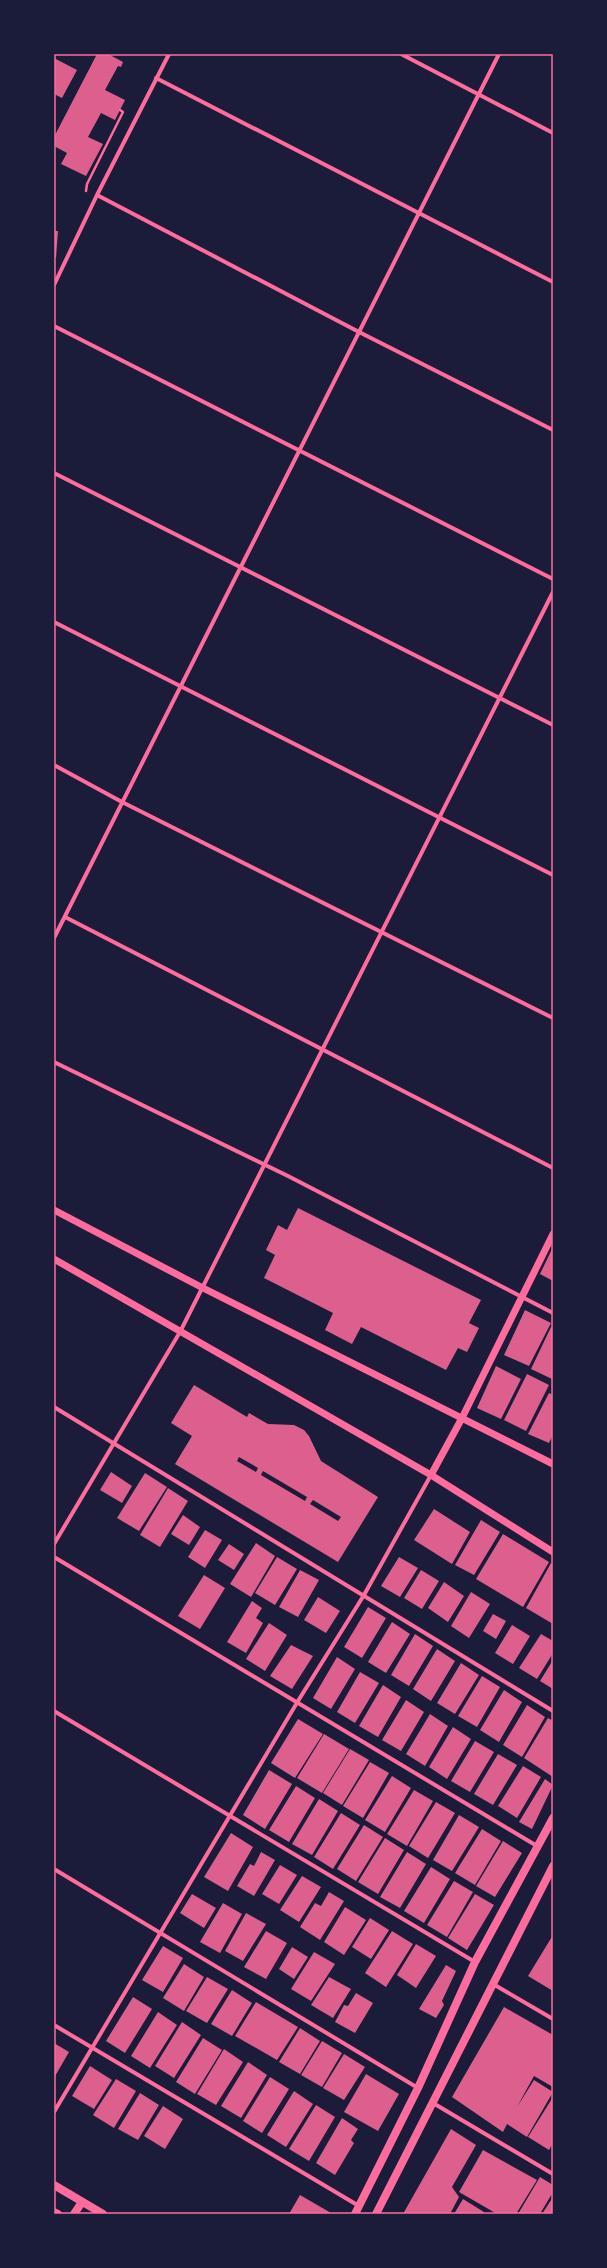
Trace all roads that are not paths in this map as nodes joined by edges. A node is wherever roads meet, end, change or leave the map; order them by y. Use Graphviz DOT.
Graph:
graph roads {
  1 [pos="169,54"];
  2 [pos="401,54"];
  3 [pos="499,54"];
  4 [pos="156,78"];
  5 [pos="479,94"];
  6 [pos="553,133"];
  7 [pos="96,195"];
  8 [pos="419,214"];
  9 [pos="553,282"];
  10 [pos="54,285"];
  11 [pos="54,326"];
  12 [pos="359,332"];
  13 [pos="553,430"];
  14 [pos="299,450"];
  15 [pos="54,473"];
  16 [pos="241,567"];
  17 [pos="553,579"];
  18 [pos="553,592"];
  19 [pos="54,622"];
  20 [pos="181,686"];
  21 [pos="499,697"];
  22 [pos="553,725"];
  23 [pos="54,765"];
  24 [pos="122,802"];
  25 [pos="438,817"];
  26 [pos="553,875"];
  27 [pos="64,917"];
  28 [pos="380,933"];
  29 [pos="54,938"];
  30 [pos="553,1018"];
  31 [pos="322,1049"];
  32 [pos="54,1062"];
  33 [pos="263,1165"];
  34 [pos="553,1168"];
  35 [pos="54,1210"];
  36 [pos="553,1234"];
  37 [pos="54,1259"];
  38 [pos="201,1287"];
  39 [pos="522,1297"];
  40 [pos="553,1313"];
  41 [pos="180,1332"];
  42 [pos="54,1407"];
  43 [pos="462,1418"];
  44 [pos="115,1443"];
  45 [pos="553,1464"];
  46 [pos="431,1475"];
  47 [pos="54,1544"];
  48 [pos="553,1552"];
  49 [pos="54,1557"];
  50 [pos="364,1595"];
  51 [pos="298,1702"];
  52 [pos="54,1711"];
  53 [pos="553,1711"];
  54 [pos="231,1816"];
  55 [pos="553,1818"];
  56 [pos="538,1847"];
  57 [pos="553,1867"];
  58 [pos="54,1869"];
  59 [pos="160,1932"];
  60 [pos="475,1962"];
  61 [pos="494,1984"];
  62 [pos="553,2019"];
  63 [pos="54,2025"];
  64 [pos="93,2048"];
  65 [pos="418,2088"];
  66 [pos="433,2103"];
  67 [pos="54,2112"];
  68 [pos="553,2174"];
  69 [pos="54,2185"];
  70 [pos="82,2202"];
  71 [pos="359,2206"];
  72 [pos="54,2212"];
  73 [pos="58,2214"];
  74 [pos="74,2214"];
  75 [pos="103,2214"];
  76 [pos="355,2214"];
  77 [pos="376,2214"];
  1 -- 4 [label="street"];
  2 -- 5 [label="street"];
  3 -- 5 [label="street"];
  4 -- 7 [label="street"];
  4 -- 8 [label="street"];
  5 -- 6 [label="street"];
  5 -- 8 [label="street"];
  7 -- 10 [label="street"];
  7 -- 12 [label="street"];
  8 -- 9 [label="street"];
  8 -- 12 [label="street"];
  11 -- 14 [label="street"];
  12 -- 13 [label="street"];
  12 -- 14 [label="street"];
  14 -- 16 [label="street"];
  14 -- 17 [label="street"];
  15 -- 16 [label="street"];
  16 -- 20 [label="street"];
  16 -- 21 [label="street"];
  18 -- 21 [label="street"];
  19 -- 20 [label="street"];
  20 -- 24 [label="street"];
  20 -- 25 [label="street"];
  21 -- 22 [label="street"];
  21 -- 25 [label="street"];
  23 -- 24 [label="street"];
  24 -- 27 [label="street"];
  24 -- 28 [label="street"];
  25 -- 26 [label="street"];
  25 -- 28 [label="street"];
  27 -- 29 [label="street"];
  27 -- 31 [label="street"];
  28 -- 30 [label="street"];
  28 -- 31 [label="street"];
  31 -- 33 [label="street"];
  31 -- 34 [label="street"];
  32 -- 33 [label="street"];
  33 -- 38 [label="street"];
  33 -- 39 [label="street"];
  35 -- 38 [label="street"];
  36 -- 39 [label="street"];
  37 -- 41 [label="street"];
  38 -- 41 [label="street"];
  38 -- 43 [label="street"];
  39 -- 40 [label="street"];
  39 -- 43 [label="street"];
  41 -- 44 [label="street"];
  41 -- 46 [label="street"];
  42 -- 44 [label="street"];
  43 -- 45 [label="street"];
  43 -- 46 [label="street"];
  44 -- 47 [label="street"];
  44 -- 50 [label="street"];
  46 -- 48 [label="street"];
  46 -- 50 [label="street"];
  49 -- 51 [label="street"];
  50 -- 51 [label="street"];
  50 -- 53 [label="street"];
  51 -- 54 [label="street"];
  51 -- 56 [label="street"];
  52 -- 54 [label="street"];
  54 -- 59 [label="street"];
  54 -- 60 [label="street"];
  55 -- 56 [label="main road"];
  56 -- 60 [label="main road"];
  57 -- 61 [label="main road"];
  58 -- 59 [label="street"];
  59 -- 64 [label="street"];
  59 -- 65 [label="street"];
  60 -- 65 [label="main road"];
  61 -- 62 [label="street"];
  61 -- 66 [label="main road"];
  63 -- 64 [label="street"];
  64 -- 67 [label="street"];
  64 -- 71 [label="street"];
  65 -- 71 [label="main road"];
  66 -- 68 [label="street"];
  66 -- 77 [label="main road"];
  69 -- 70 [label="main road"];
  70 -- 74 [label="main road"];
  70 -- 75 [label="main road"];
  71 -- 76 [label="main road"];
  72 -- 73 [label="main road"];
}
